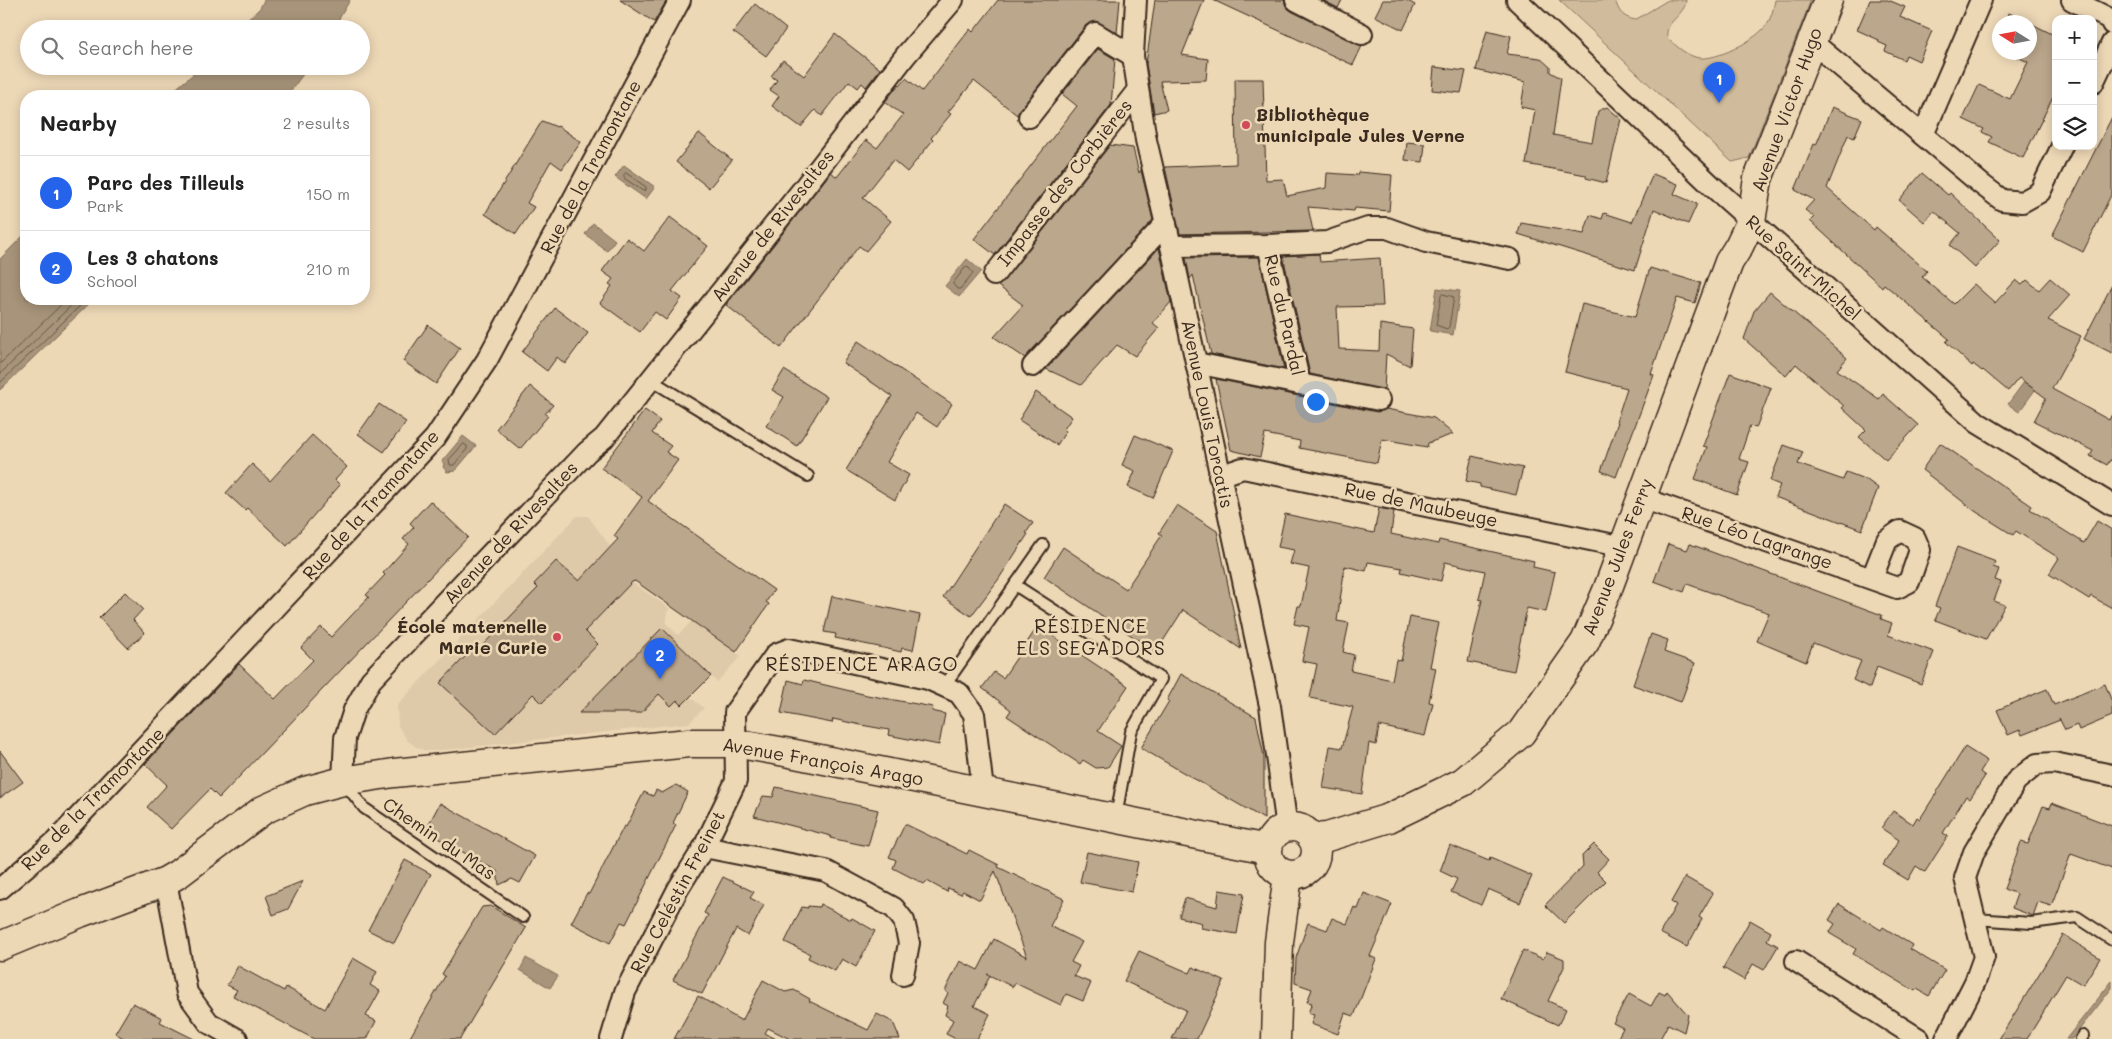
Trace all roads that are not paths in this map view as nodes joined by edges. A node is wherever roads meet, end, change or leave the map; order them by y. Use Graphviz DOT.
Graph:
graph roads {
  1 [pos="680,0"];
  2 [pos="953,0"];
  3 [pos="1136,0"];
  4 [pos="1296,0"];
  5 [pos="1517,0"];
  6 [pos="1828,0"];
  7 [pos="1981,0"];
  8 [pos="2072,0"];
  9 [pos="2112,24"];
  10 [pos="1362,34"];
  11 [pos="1812,42"];
  12 [pos="2111,46"];
  13 [pos="1133,56"];
  14 [pos="2097,75"];
  15 [pos="1137,91"];
  16 [pos="1029,117"];
  17 [pos="1923,135"];
  18 [pos="2060,150"];
  19 [pos="1751,221"];
  20 [pos="1166,223"];
  21 [pos="1268,245"];
  22 [pos="1171,246"];
  23 [pos="1510,259"];
  24 [pos="994,275"];
  25 [pos="1196,363"];
  26 [pos="1033,366"];
  27 [pos="651,380"];
  28 [pos="1300,384"];
  29 [pos="1379,400"];
  30 [pos="808,476"];
  31 [pos="1219,476"];
  32 [pos="1642,498"];
  33 [pos="2112,505"];
  34 [pos="1042,545"];
  35 [pos="1624,547"];
  36 [pos="1872,578"];
  37 [pos="1015,585"];
  38 [pos="945,685"];
  39 [pos="734,743"];
  40 [pos="2112,775"];
  41 [pos="343,781"];
  42 [pos="983,790"];
  43 [pos="1116,818"];
  44 [pos="1389,818"];
  45 [pos="1286,828"];
  46 [pos="1312,838"];
  47 [pos="704,846"];
  48 [pos="1268,849"];
  49 [pos="1300,870"];
  50 [pos="166,881"];
  51 [pos="0,889"];
  52 [pos="524,917"];
  53 [pos="1976,920"];
  54 [pos="2112,940"];
  55 [pos="0,946"];
  56 [pos="1796,961"];
  57 [pos="903,975"];
  58 [pos="237,1039"];
  59 [pos="611,1039"];
  60 [pos="1276,1039"];
  61 [pos="1919,1039"];
  62 [pos="1946,1039"];
  1 -- 51 [label="street, Rue de la Tramontane"];
  2 -- 27 [label="street, Avenue de Rivesaltes"];
  3 -- 13 [label="street, Avenue Louis Torcatis"];
  4 -- 10 [label="street"];
  5 -- 19 [label="street, Rue Saint-Michel"];
  6 -- 11 [label="main road, Avenue Victor Hugo"];
  7 -- 17 [label="street"];
  8 -- 9 [label="street"];
  11 -- 17 [label="street"];
  11 -- 19 [label="main road, Avenue Victor Hugo"];
  12 -- 14 [label="street"];
  13 -- 15 [label="street, Avenue Louis Torcatis"];
  13 -- 16 [label="street"];
  15 -- 20 [label="street, Avenue Louis Torcatis"];
  15 -- 24 [label="street, Impasse des Corbières"];
  17 -- 18 [label="street"];
  19 -- 32 [label="main road, Avenue Jules Ferry"];
  19 -- 33 [label="street, Rue Saint-Michel"];
  20 -- 22 [label="street, Avenue Louis Torcatis"];
  20 -- 26 [label="street"];
  21 -- 22 [label="street"];
  21 -- 23 [label="street"];
  21 -- 28 [label="street, Rue du Pardal"];
  22 -- 25 [label="street, Avenue Louis Torcatis"];
  25 -- 28 [label="street"];
  25 -- 31 [label="street, Avenue Louis Torcatis"];
  27 -- 30 [label="lane"];
  27 -- 41 [label="street, Avenue de Rivesaltes"];
  28 -- 29 [label="street"];
  31 -- 35 [label="street, Rue de Maubeuge"];
  31 -- 45 [label="street, Avenue Louis Torcatis"];
  32 -- 35 [label="main road, Avenue Jules Ferry"];
  32 -- 36 [label="street, Rue Léo Lagrange"];
  34 -- 37 [label="lane"];
  35 -- 44 [label="main road, Avenue Jules Ferry"];
  37 -- 38 [label="lane"];
  37 -- 43 [label="lane"];
  38 -- 39 [label="street, Rue Celéstin Freinet"];
  38 -- 42 [label="street"];
  39 -- 41 [label="main road, Avenue François Arago"];
  39 -- 42 [label="main road, Avenue François Arago"];
  39 -- 47 [label="street, Rue Celéstin Freinet"];
  40 -- 53 [label="street"];
  41 -- 50 [label="main road"];
  41 -- 52 [label="lane, Chemin du Mas"];
  42 -- 43 [label="main road, Avenue François Arago"];
  43 -- 48 [label="main road, Avenue François Arago"];
  44 -- 46 [label="main road, Avenue Jules Ferry"];
  44 -- 49 [label="main road, Avenue Jules Ferry"];
  45 -- 46 [label="main road"];
  45 -- 48 [label="main road"];
  46 -- 49 [label="main road"];
  47 -- 57 [label="street"];
  47 -- 59 [label="street, Rue Celéstin Freinet"];
  48 -- 49 [label="main road"];
  49 -- 60 [label="main road"];
  50 -- 55 [label="main road"];
  50 -- 58 [label="street"];
  53 -- 54 [label="lane"];
  53 -- 62 [label="street"];
  56 -- 61 [label="street"];
}
